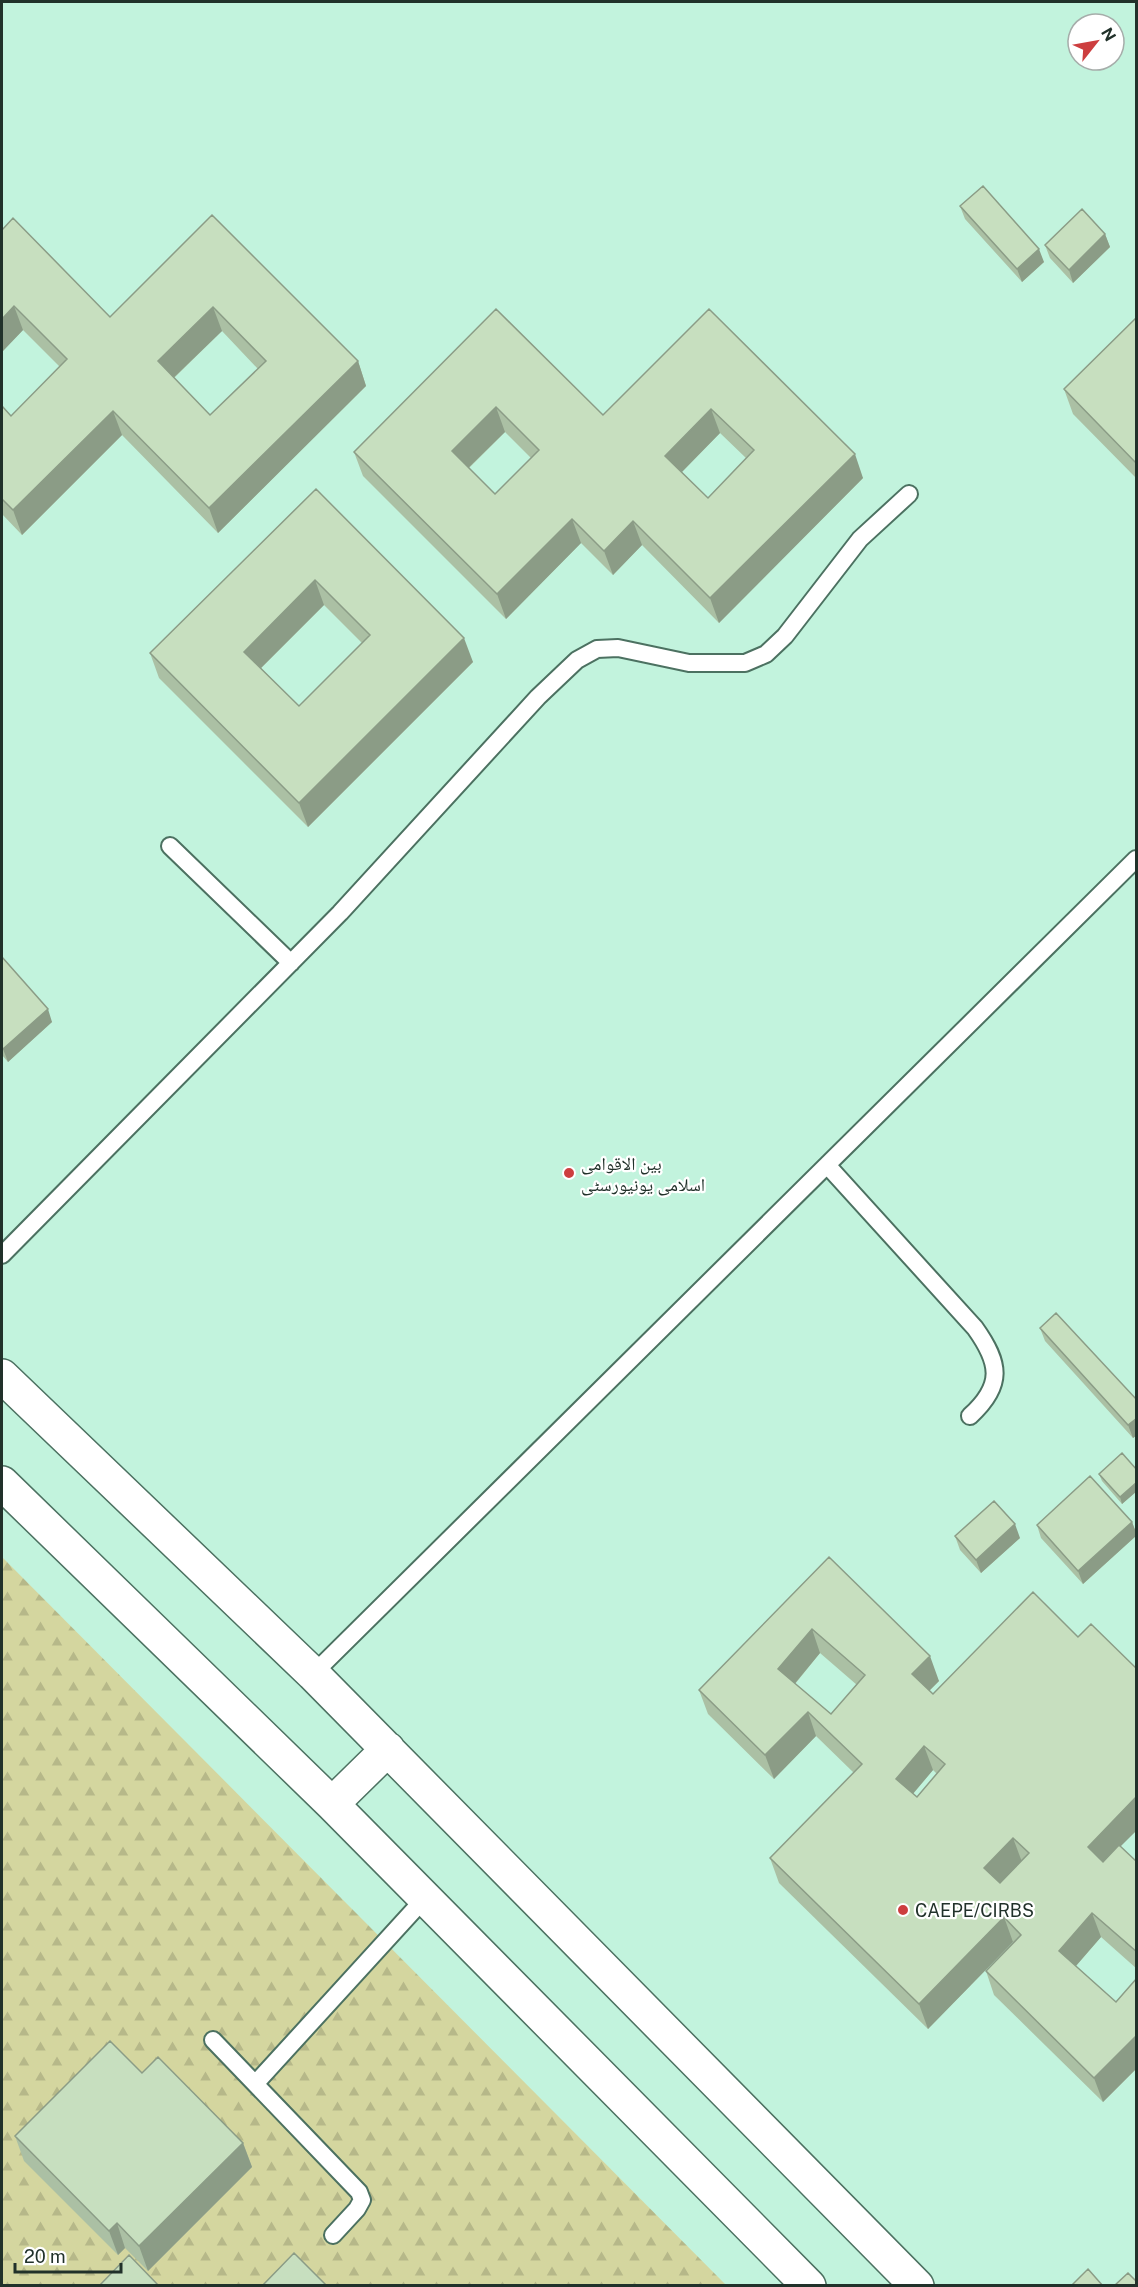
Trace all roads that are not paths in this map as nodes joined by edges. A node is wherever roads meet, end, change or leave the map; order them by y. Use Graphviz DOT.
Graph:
graph roads {
  1 [pos="909,494"];
  2 [pos="170,846"];
  3 [pos="1137,859"];
  4 [pos="291,963"];
  5 [pos="827,1165"];
  6 [pos="2,1255"];
  7 [pos="2,1376"];
  8 [pos="970,1416"];
  9 [pos="2,1483"];
  10 [pos="312,1674"];
  11 [pos="388,1749"];
  12 [pos="332,1804"];
  13 [pos="424,1899"];
  14 [pos="213,2040"];
  15 [pos="256,2083"];
  16 [pos="333,2235"];
  17 [pos="809,2286"];
  18 [pos="917,2286"];
  1 -- 4 [label="lane"];
  2 -- 4 [label="lane"];
  3 -- 5 [label="lane"];
  4 -- 6 [label="lane"];
  5 -- 8 [label="lane"];
  5 -- 10 [label="lane"];
  7 -- 10 [label="street"];
  9 -- 12 [label="street"];
  10 -- 11 [label="street"];
  11 -- 12 [label="street"];
  11 -- 18 [label="street"];
  12 -- 13 [label="street"];
  13 -- 15 [label="lane"];
  13 -- 17 [label="street"];
  14 -- 15 [label="lane"];
  15 -- 16 [label="lane"];
}
